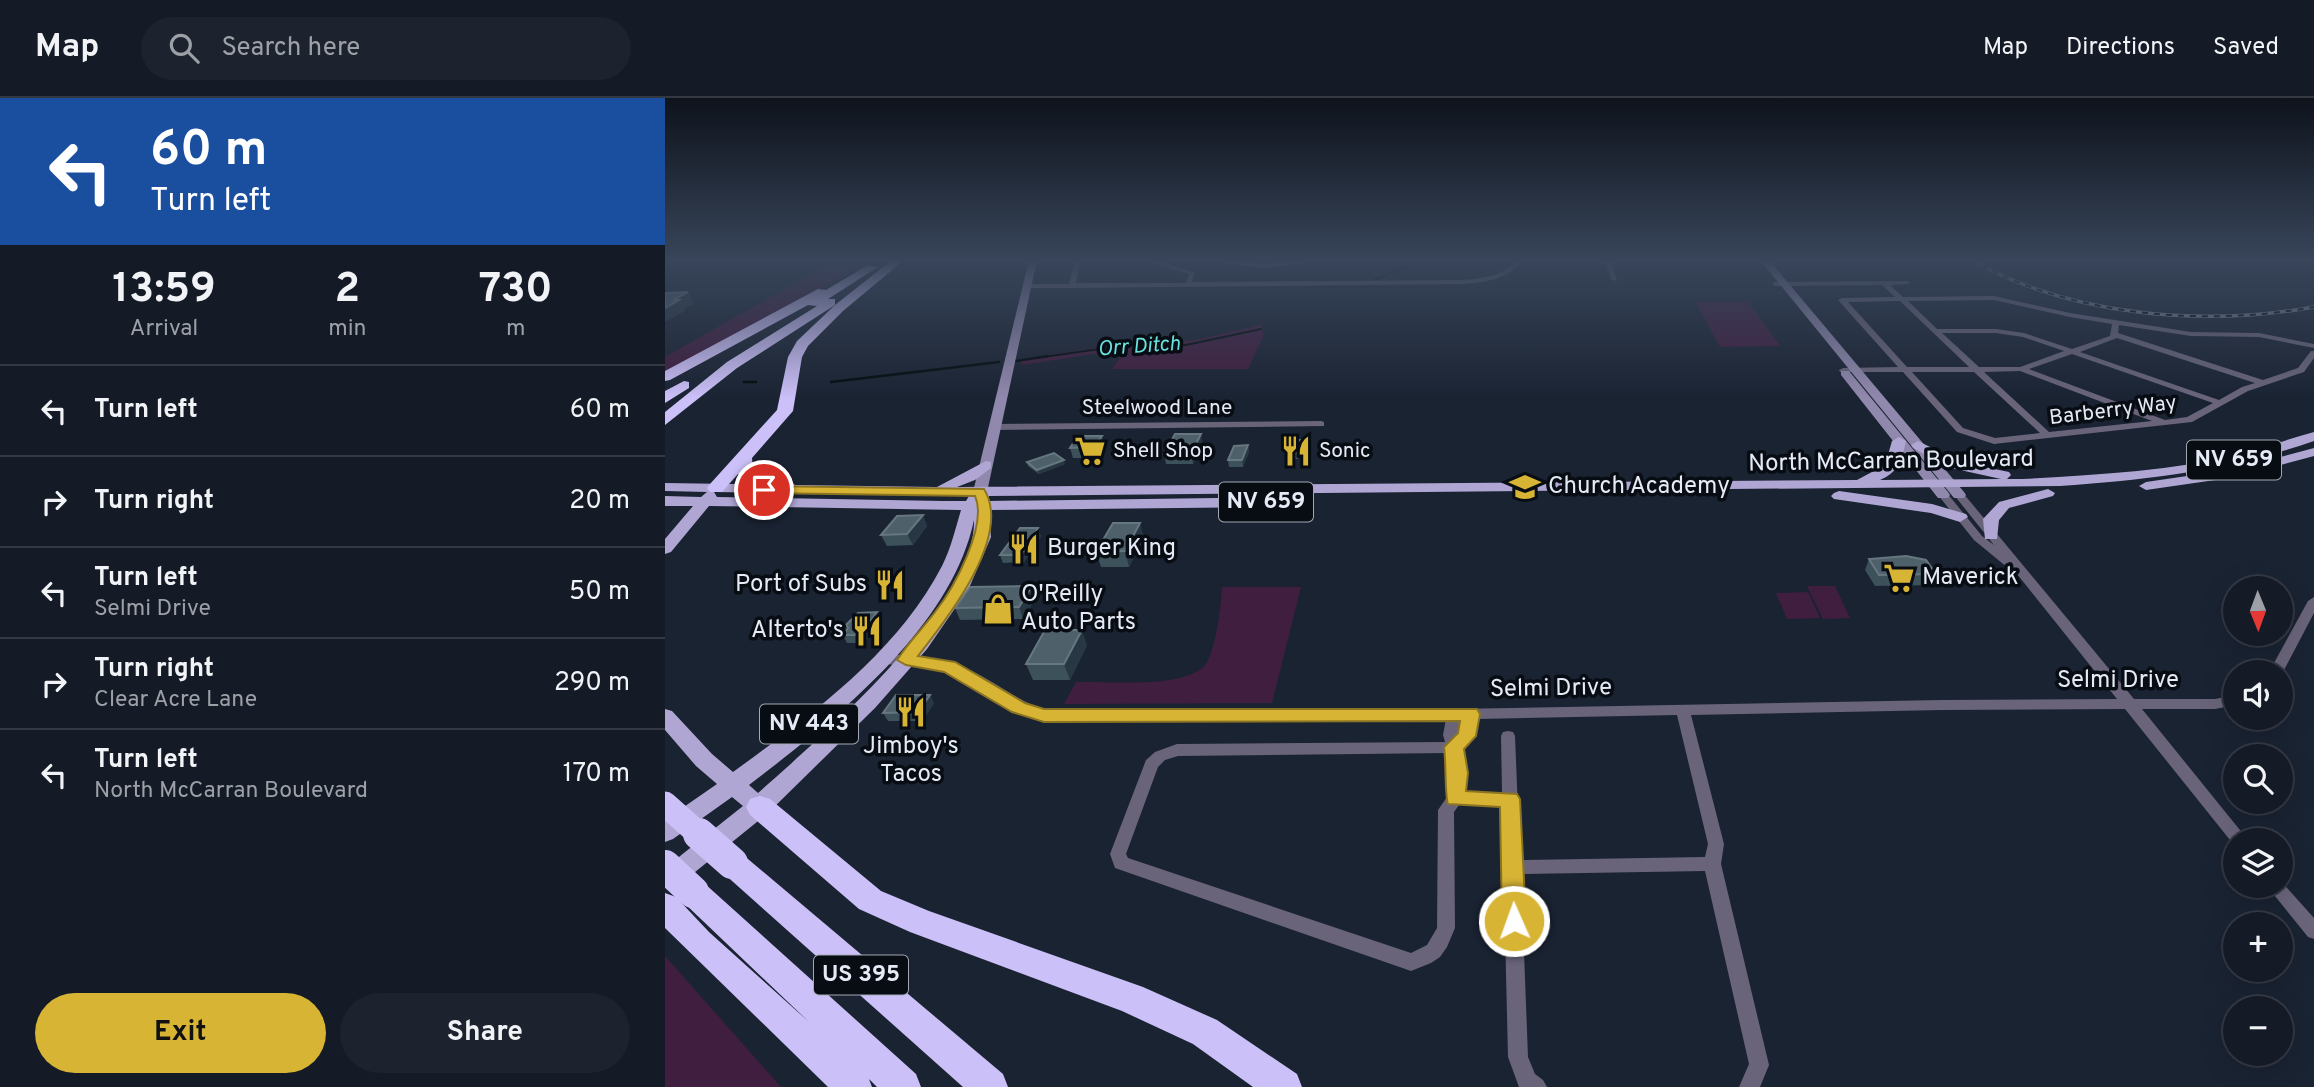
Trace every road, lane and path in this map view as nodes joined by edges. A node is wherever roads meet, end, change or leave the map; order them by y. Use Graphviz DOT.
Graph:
graph roads {
  1 [pos="797,306"];
  2 [pos="807,306"];
  3 [pos="825,306"];
  4 [pos="841,306"];
  5 [pos="1022,306"];
  6 [pos="1796,306"];
  7 [pos="1800,306"];
  8 [pos="1849,306"];
  9 [pos="1908,306"];
  10 [pos="2035,306"];
  11 [pos="2116,322"];
  12 [pos="1935,331"];
  13 [pos="2117,335"];
  14 [pos="2314,346"];
  15 [pos="2073,352"];
  16 [pos="2314,353"];
  17 [pos="1976,369"];
  18 [pos="2021,369"];
  19 [pos="1843,370"];
  20 [pos="1856,370"];
  21 [pos="1905,370"];
  22 [pos="665,377"];
  23 [pos="2265,383"];
  24 [pos="665,399"];
  25 [pos="2221,403"];
  26 [pos="665,421"];
  27 [pos="1884,421"];
  28 [pos="1901,423"];
  29 [pos="2165,423"];
  30 [pos="1321,424"];
  31 [pos="995,427"];
  32 [pos="2048,436"];
  33 [pos="2314,436"];
  34 [pos="1899,442"];
  35 [pos="1918,445"];
  36 [pos="2314,452"];
  37 [pos="744,459"];
  38 [pos="986,465"];
  39 [pos="2151,474"];
  40 [pos="1812,486"];
  41 [pos="792,490"];
  42 [pos="1947,490"];
  43 [pos="666,492"];
  44 [pos="919,492"];
  45 [pos="2048,494"];
  46 [pos="711,495"];
  47 [pos="1839,496"];
  48 [pos="978,501"];
  49 [pos="1053,505"];
  50 [pos="1960,517"];
  51 [pos="983,532"];
  52 [pos="1991,536"];
  53 [pos="665,549"];
  54 [pos="2029,579"];
  55 [pos="2314,601"];
  56 [pos="880,659"];
  57 [pos="906,660"];
  58 [pos="2282,660"];
  59 [pos="2223,702"];
  60 [pos="2129,703"];
  61 [pos="1683,710"];
  62 [pos="1454,714"];
  63 [pos="1471,714"];
  64 [pos="665,716"];
  65 [pos="1508,736"];
  66 [pos="1454,747"];
  67 [pos="733,785"];
  68 [pos="1455,799"];
  69 [pos="1510,799"];
  70 [pos="665,803"];
  71 [pos="760,807"];
  72 [pos="2230,828"];
  73 [pos="665,832"];
  74 [pos="1712,864"];
  75 [pos="665,866"];
  76 [pos="1512,866"];
  77 [pos="673,897"];
  78 [pos="2287,898"];
  79 [pos="2314,931"];
  80 [pos="854,1087"];
  81 [pos="903,1087"];
  82 [pos="990,1087"];
  83 [pos="1284,1087"];
  84 [pos="1536,1087"];
  85 [pos="1749,1087"];
  1 -- 22 [label="highway"];
  2 -- 24 [label="highway"];
  3 -- 26 [label="highway"];
  4 -- 37 [label="highway"];
  5 -- 31 [label="main road"];
  6 -- 19 [label="main road"];
  7 -- 20 [label="main road"];
  8 -- 21 [label="street"];
  9 -- 12 [label="street"];
  10 -- 11 [label="street"];
  11 -- 13 [label="street"];
  11 -- 14 [label="street"];
  12 -- 15 [label="street"];
  12 -- 17 [label="street"];
  13 -- 15 [label="street"];
  13 -- 23 [label="street"];
  15 -- 18 [label="street"];
  15 -- 25 [label="street"];
  16 -- 23 [label="street, Barberry Way"];
  17 -- 18 [label="street"];
  17 -- 21 [label="street"];
  17 -- 32 [label="street"];
  18 -- 29 [label="street"];
  19 -- 20 [label="street"];
  19 -- 27 [label="main road"];
  20 -- 21 [label="street"];
  20 -- 28 [label="main road"];
  21 -- 32 [label="street, Barberry Way"];
  23 -- 25 [label="street, Barberry Way"];
  25 -- 29 [label="street, Barberry Way"];
  27 -- 28 [label="main road"];
  27 -- 34 [label="main road"];
  28 -- 35 [label="main road"];
  29 -- 32 [label="street, Barberry Way"];
  30 -- 31 [label="street, Steelwood Lane"];
  31 -- 38 [label="main road"];
  33 -- 39 [label="main road, North McCarran Boulevard / NV 659"];
  34 -- 40 [label="main road"];
  34 -- 42 [label="main road"];
  35 -- 39 [label="main road"];
  35 -- 42 [label="main road"];
  36 -- 45 [label="main road, North McCarran Boulevard / NV 659"];
  37 -- 41 [label="highway"];
  37 -- 46 [label="highway"];
  38 -- 44 [label="main road"];
  38 -- 48 [label="main road"];
  39 -- 42 [label="main road, North McCarran Boulevard / NV 659"];
  40 -- 42 [label="main road, North McCarran Boulevard / NV 659"];
  40 -- 48 [label="main road, North McCarran Boulevard / NV 659"];
  41 -- 44 [label="main road, North McCarran Boulevard / NV 659"];
  41 -- 46 [label="main road, North McCarran Boulevard / NV 659"];
  42 -- 45 [label="main road, North McCarran Boulevard / NV 659"];
  42 -- 47 [label="main road, North McCarran Boulevard / NV 659"];
  42 -- 50 [label="street"];
  42 -- 52 [label="street"];
  43 -- 46 [label="main road, North McCarran Boulevard / NV 659"];
  44 -- 48 [label="main road, North McCarran Boulevard / NV 659"];
  45 -- 52 [label="main road"];
  46 -- 48 [label="main road, North McCarran Boulevard / NV 659"];
  46 -- 53 [label="main road"];
  47 -- 49 [label="main road, North McCarran Boulevard / NV 659"];
  47 -- 50 [label="main road"];
  48 -- 49 [label="main road, North McCarran Boulevard / NV 659"];
  48 -- 51 [label="main road, NV 443"];
  48 -- 56 [label="main road, NV 443"];
  49 -- 51 [label="main road"];
  50 -- 54 [label="street"];
  51 -- 57 [label="main road, NV 443"];
  52 -- 54 [label="street"];
  54 -- 60 [label="street"];
  55 -- 58 [label="street"];
  56 -- 57 [label="street, Selmi Drive"];
  56 -- 67 [label="main road, NV 443"];
  57 -- 62 [label="street, Selmi Drive"];
  57 -- 71 [label="main road, NV 443"];
  59 -- 60 [label="street, Selmi Drive"];
  60 -- 61 [label="street, Selmi Drive"];
  60 -- 72 [label="street"];
  61 -- 63 [label="street, Selmi Drive"];
  61 -- 74 [label="street"];
  62 -- 63 [label="street, Selmi Drive"];
  62 -- 66 [label="street"];
  63 -- 66 [label="street"];
  64 -- 67 [label="main road"];
  65 -- 69 [label="street"];
  66 -- 68 [label="street"];
  66 -- 68 [label="street"];
  67 -- 71 [label="main road"];
  67 -- 73 [label="main road, NV 443"];
  68 -- 69 [label="street"];
  69 -- 76 [label="street"];
  70 -- 82 [label="highway, US 395, bridge"];
  71 -- 77 [label="main road, NV 443"];
  71 -- 83 [label="highway"];
  74 -- 76 [label="street"];
  74 -- 85 [label="street"];
  75 -- 77 [label="highway, US 395, bridge"];
  76 -- 84 [label="street"];
  77 -- 80 [label="highway"];
  77 -- 81 [label="highway, US 395"];
  78 -- 79 [label="street"];
}
